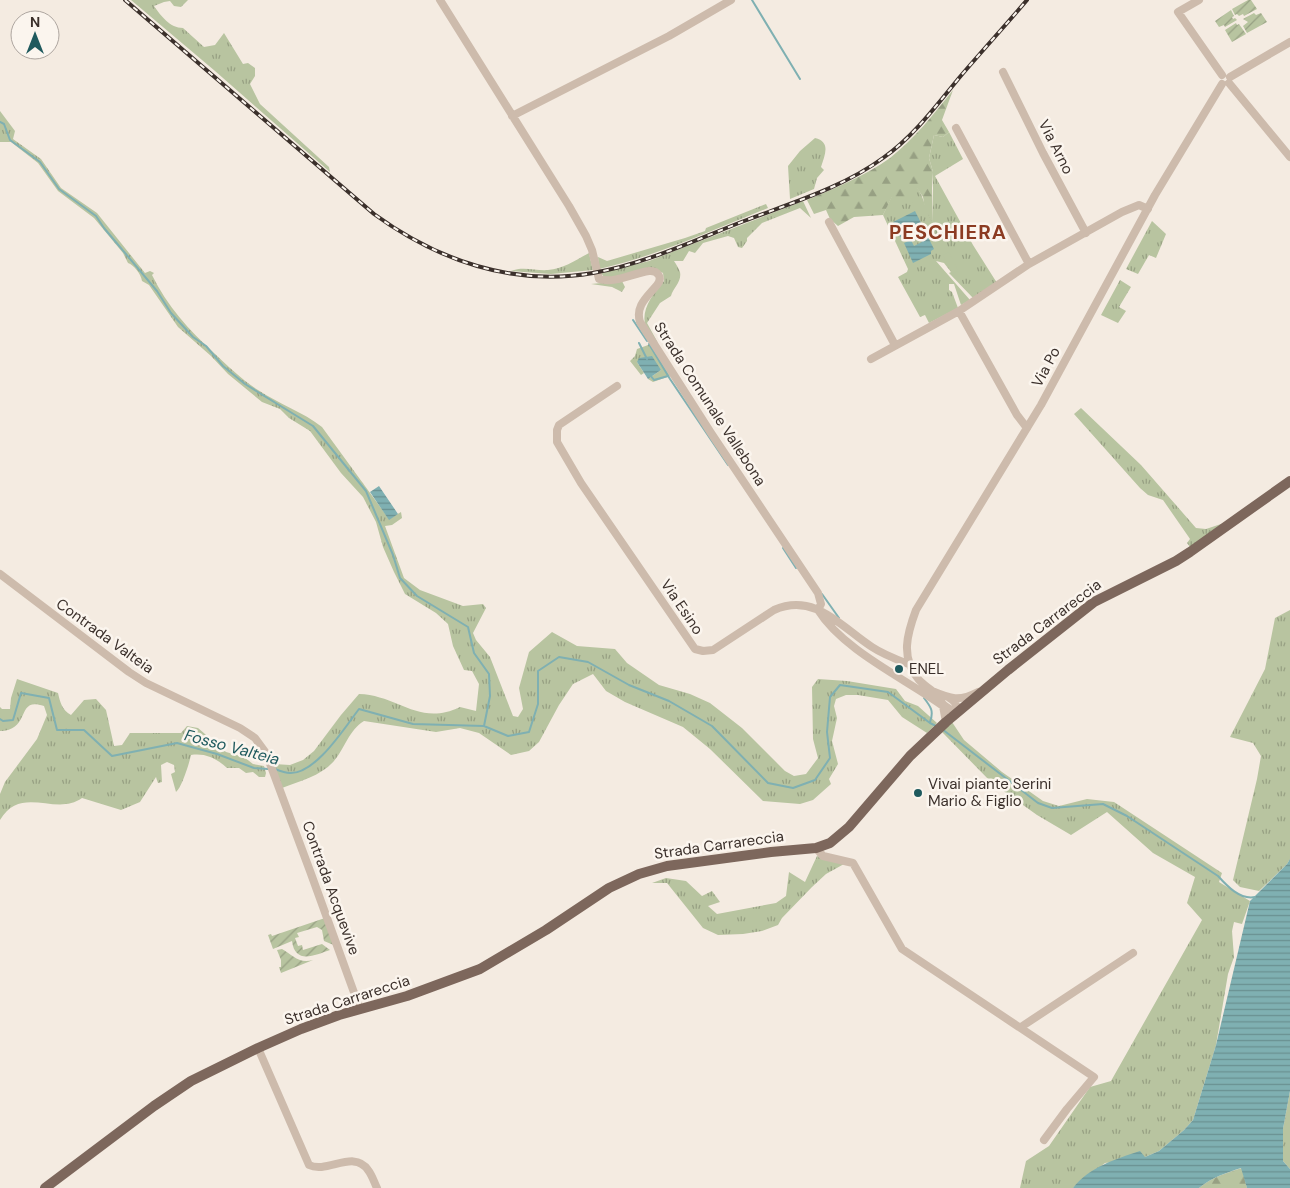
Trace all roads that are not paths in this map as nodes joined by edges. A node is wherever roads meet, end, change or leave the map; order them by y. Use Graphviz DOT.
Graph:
graph roads {
  1 [pos="440,0"];
  2 [pos="731,0"];
  3 [pos="1199,0"];
  4 [pos="1290,42"];
  5 [pos="1004,72"];
  6 [pos="1226,80"];
  7 [pos="512,116"];
  8 [pos="956,128"];
  9 [pos="1287,148"];
  10 [pos="1290,157"];
  11 [pos="1148,209"];
  12 [pos="829,222"];
  13 [pos="1086,233"];
  14 [pos="1029,264"];
  15 [pos="959,311"];
  16 [pos="895,345"];
  17 [pos="871,359"];
  18 [pos="617,386"];
  19 [pos="1027,428"];
  20 [pos="1290,481"];
  21 [pos="0,574"];
  22 [pos="818,610"];
  23 [pos="906,649"];
  24 [pos="885,654"];
  25 [pos="911,665"];
  26 [pos="899,676"];
  27 [pos="984,689"];
  28 [pos="931,691"];
  29 [pos="948,697"];
  30 [pos="943,706"];
  31 [pos="957,712"];
  32 [pos="945,722"];
  33 [pos="275,777"];
  34 [pos="816,848"];
  35 [pos="1134,953"];
  36 [pos="360,1010"];
  37 [pos="1021,1027"];
  38 [pos="258,1048"];
  39 [pos="1044,1140"];
  40 [pos="45,1188"];
  41 [pos="377,1188"];
  1 -- 7 [label="street, Strada Comunale Vallebona"];
  2 -- 7 [label="street"];
  3 -- 6 [label="street"];
  4 -- 6 [label="street"];
  5 -- 13 [label="street, Via Arno"];
  6 -- 9 [label="street"];
  6 -- 11 [label="street, Via Po"];
  7 -- 22 [label="street, Strada Comunale Vallebona"];
  8 -- 14 [label="street"];
  9 -- 10 [label="street"];
  11 -- 13 [label="street"];
  11 -- 19 [label="street, Via Po"];
  12 -- 16 [label="street"];
  13 -- 14 [label="street"];
  14 -- 15 [label="street"];
  15 -- 16 [label="street"];
  15 -- 19 [label="street"];
  16 -- 17 [label="street"];
  18 -- 22 [label="street, Via Esino"];
  19 -- 23 [label="street, Via Po"];
  20 -- 27 [label="main road, Strada Carrareccia"];
  21 -- 33 [label="street, Contrada Valteia"];
  22 -- 24 [label="street, Via Esino"];
  22 -- 26 [label="street"];
  23 -- 24 [label="street"];
  23 -- 25 [label="street, Via Po"];
  24 -- 25 [label="street, Via Esino"];
  25 -- 26 [label="street"];
  25 -- 28 [label="street, Via Po"];
  26 -- 30 [label="street"];
  27 -- 29 [label="street"];
  27 -- 31 [label="main road, Strada Carrareccia"];
  28 -- 29 [label="street"];
  28 -- 30 [label="street, Via Po"];
  29 -- 31 [label="street"];
  30 -- 31 [label="street"];
  30 -- 32 [label="street"];
  31 -- 32 [label="main road, Strada Carrareccia"];
  32 -- 34 [label="main road, Strada Carrareccia"];
  33 -- 36 [label="street, Contrada Acquevive"];
  34 -- 36 [label="main road, Strada Carrareccia"];
  34 -- 37 [label="street"];
  35 -- 37 [label="street"];
  36 -- 38 [label="main road, Strada Carrareccia"];
  37 -- 39 [label="street"];
  38 -- 40 [label="main road, Strada Carrareccia"];
  38 -- 41 [label="street"];
}
